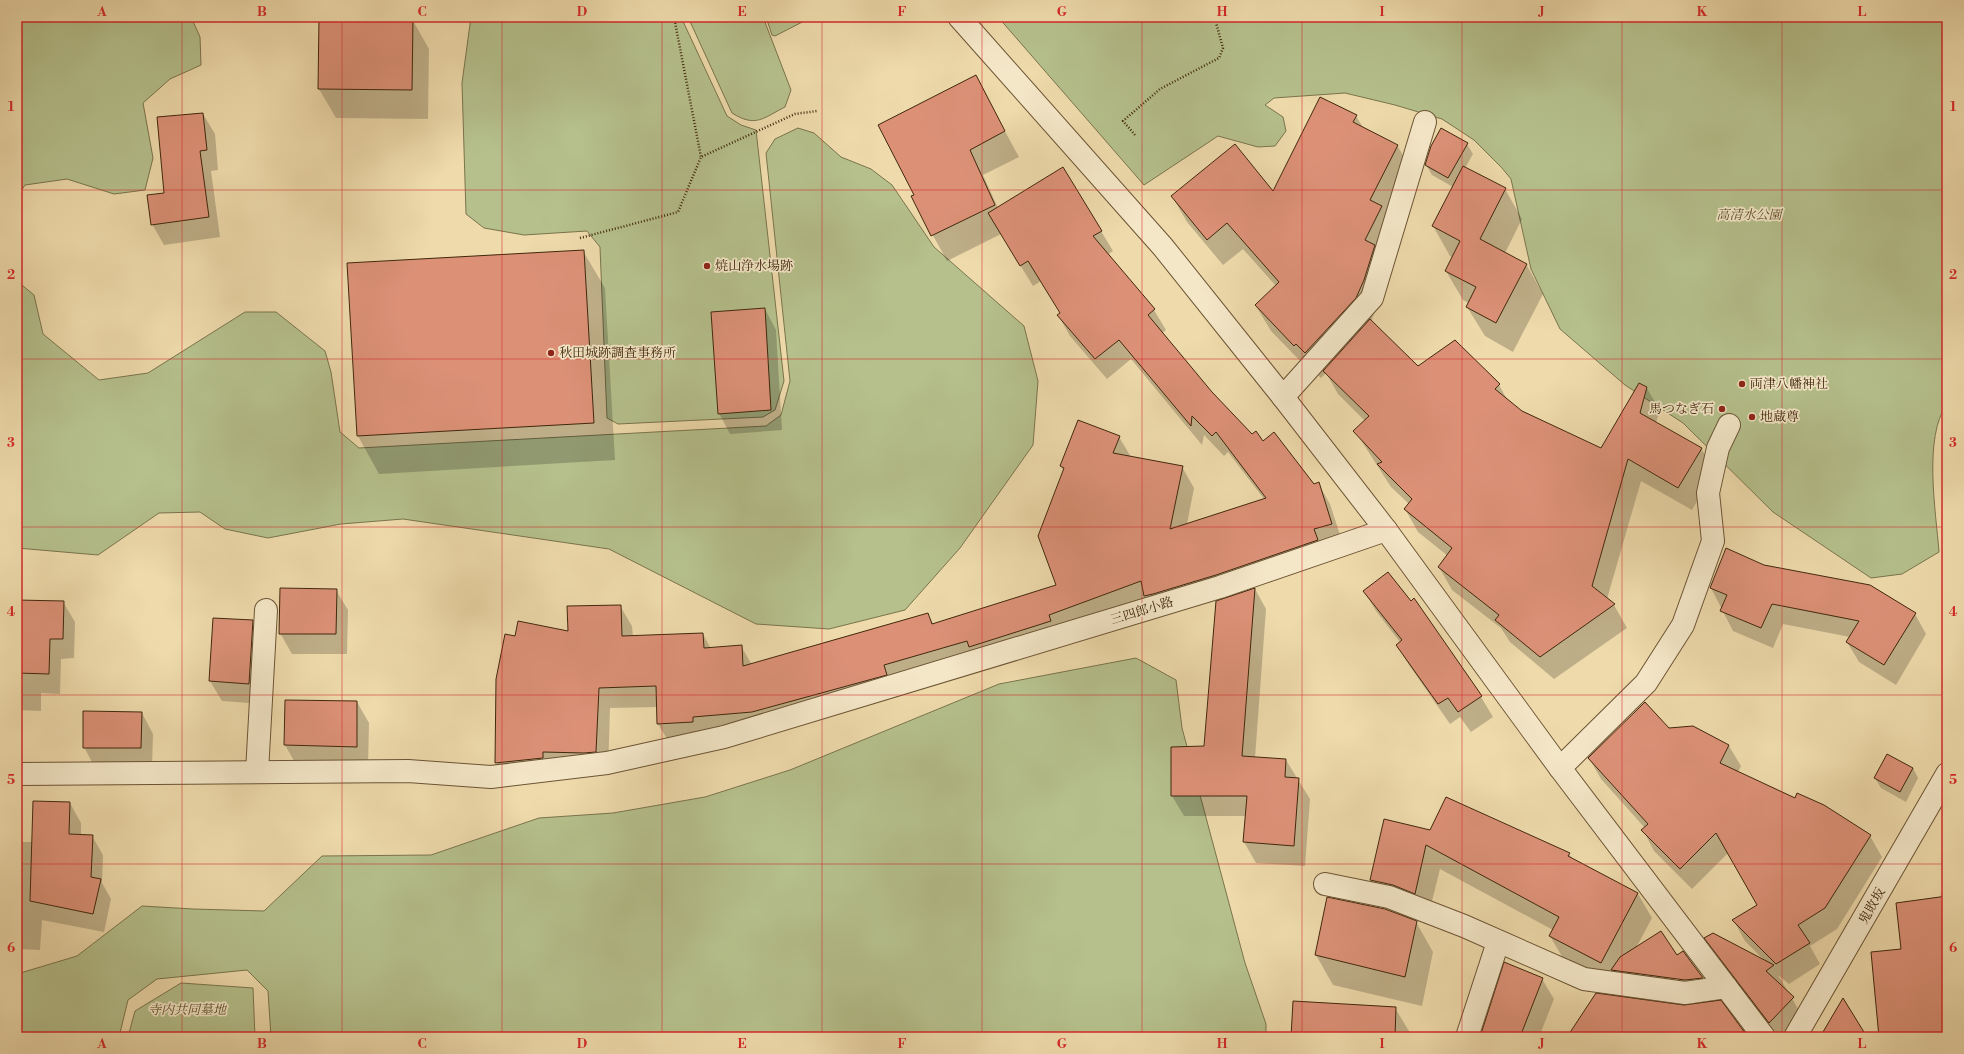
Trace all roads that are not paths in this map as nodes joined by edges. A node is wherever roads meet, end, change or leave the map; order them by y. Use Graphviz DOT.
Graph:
graph roads {
  1 [pos="959,17"];
  2 [pos="1425,122"];
  3 [pos="1283,397"];
  4 [pos="1729,425"];
  5 [pos="1386,530"];
  6 [pos="266,610"];
  7 [pos="1560,768"];
  8 [pos="257,772"];
  9 [pos="17,774"];
  10 [pos="1947,774"];
  11 [pos="1325,884"];
  12 [pos="1498,942"];
  13 [pos="1726,987"];
  14 [pos="1467,1037"];
  15 [pos="1764,1037"];
  16 [pos="1795,1037"];
  1 -- 3 [label="street"];
  2 -- 3 [label="street"];
  3 -- 5 [label="street"];
  4 -- 7 [label="street"];
  5 -- 7 [label="street"];
  5 -- 8 [label="street, 三四郎小路"];
  6 -- 8 [label="street"];
  7 -- 13 [label="street"];
  8 -- 9 [label="street, 三四郎小路"];
  10 -- 16 [label="street, 鬼敗坂"];
  11 -- 12 [label="street"];
  12 -- 13 [label="street"];
  12 -- 14 [label="street"];
  13 -- 15 [label="street"];
}
